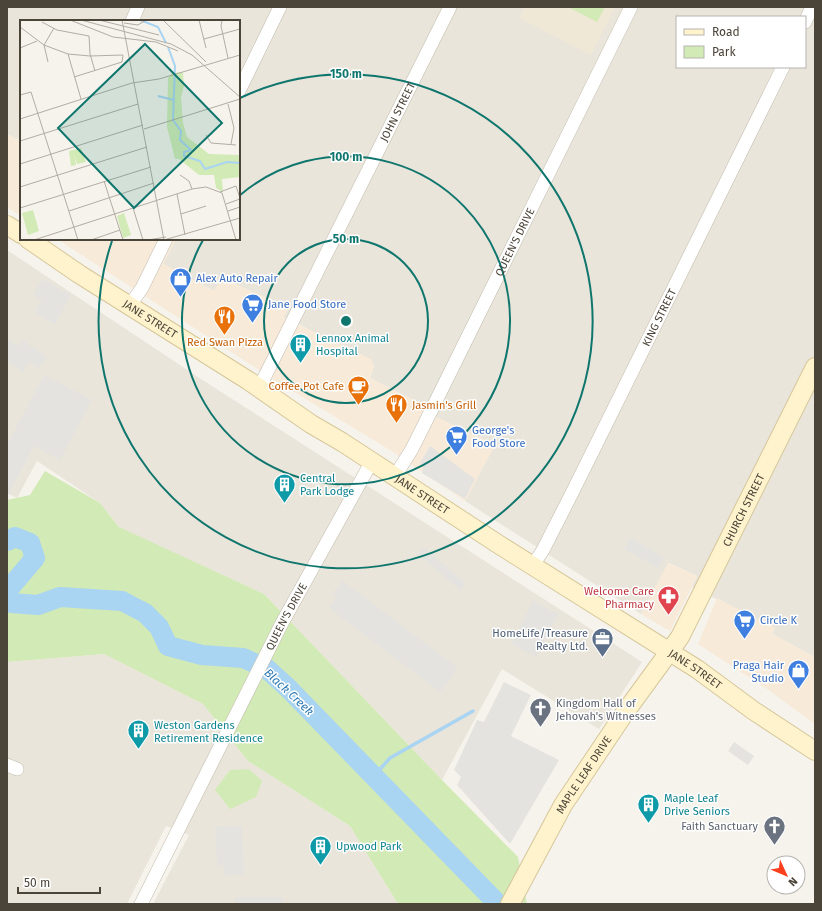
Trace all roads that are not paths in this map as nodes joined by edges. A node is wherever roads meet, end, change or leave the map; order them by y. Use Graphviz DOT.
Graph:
graph roads {
  1 [pos="138,7"];
  2 [pos="280,7"];
  3 [pos="450,7"];
  4 [pos="631,7"];
  5 [pos="812,7"];
  6 [pos="132,20"];
  7 [pos="806,20"];
  8 [pos="782,68"];
  9 [pos="240,89"];
  10 [pos="7,225"];
  11 [pos="20,233"];
  12 [pos="30,240"];
  13 [pos="166,240"];
  14 [pos="130,305"];
  15 [pos="815,367"];
  16 [pos="259,388"];
  17 [pos="372,461"];
  18 [pos="394,476"];
  19 [pos="533,565"];
  20 [pos="670,652"];
  21 [pos="815,751"];
  22 [pos="512,898"];
  23 [pos="141,904"];
  1 -- 6 [label="street"];
  2 -- 9 [label="street"];
  3 -- 16 [label="street, JOHN STREET"];
  4 -- 18 [label="street, QUEEN'S DRIVE"];
  5 -- 7 [label="street"];
  8 -- 19 [label="street, KING STREET"];
  10 -- 11 [label="main road"];
  12 -- 14 [label="main road, JANE STREET"];
  13 -- 14 [label="street"];
  14 -- 16 [label="main road, JANE STREET"];
  15 -- 20 [label="main road, CHURCH STREET"];
  16 -- 17 [label="main road, JANE STREET"];
  17 -- 18 [label="main road, JANE STREET"];
  17 -- 23 [label="street, QUEEN'S DRIVE"];
  18 -- 19 [label="main road, JANE STREET"];
  19 -- 20 [label="main road, JANE STREET"];
  20 -- 21 [label="main road, JANE STREET"];
  20 -- 22 [label="main road, MAPLE LEAF DRIVE"];
}
